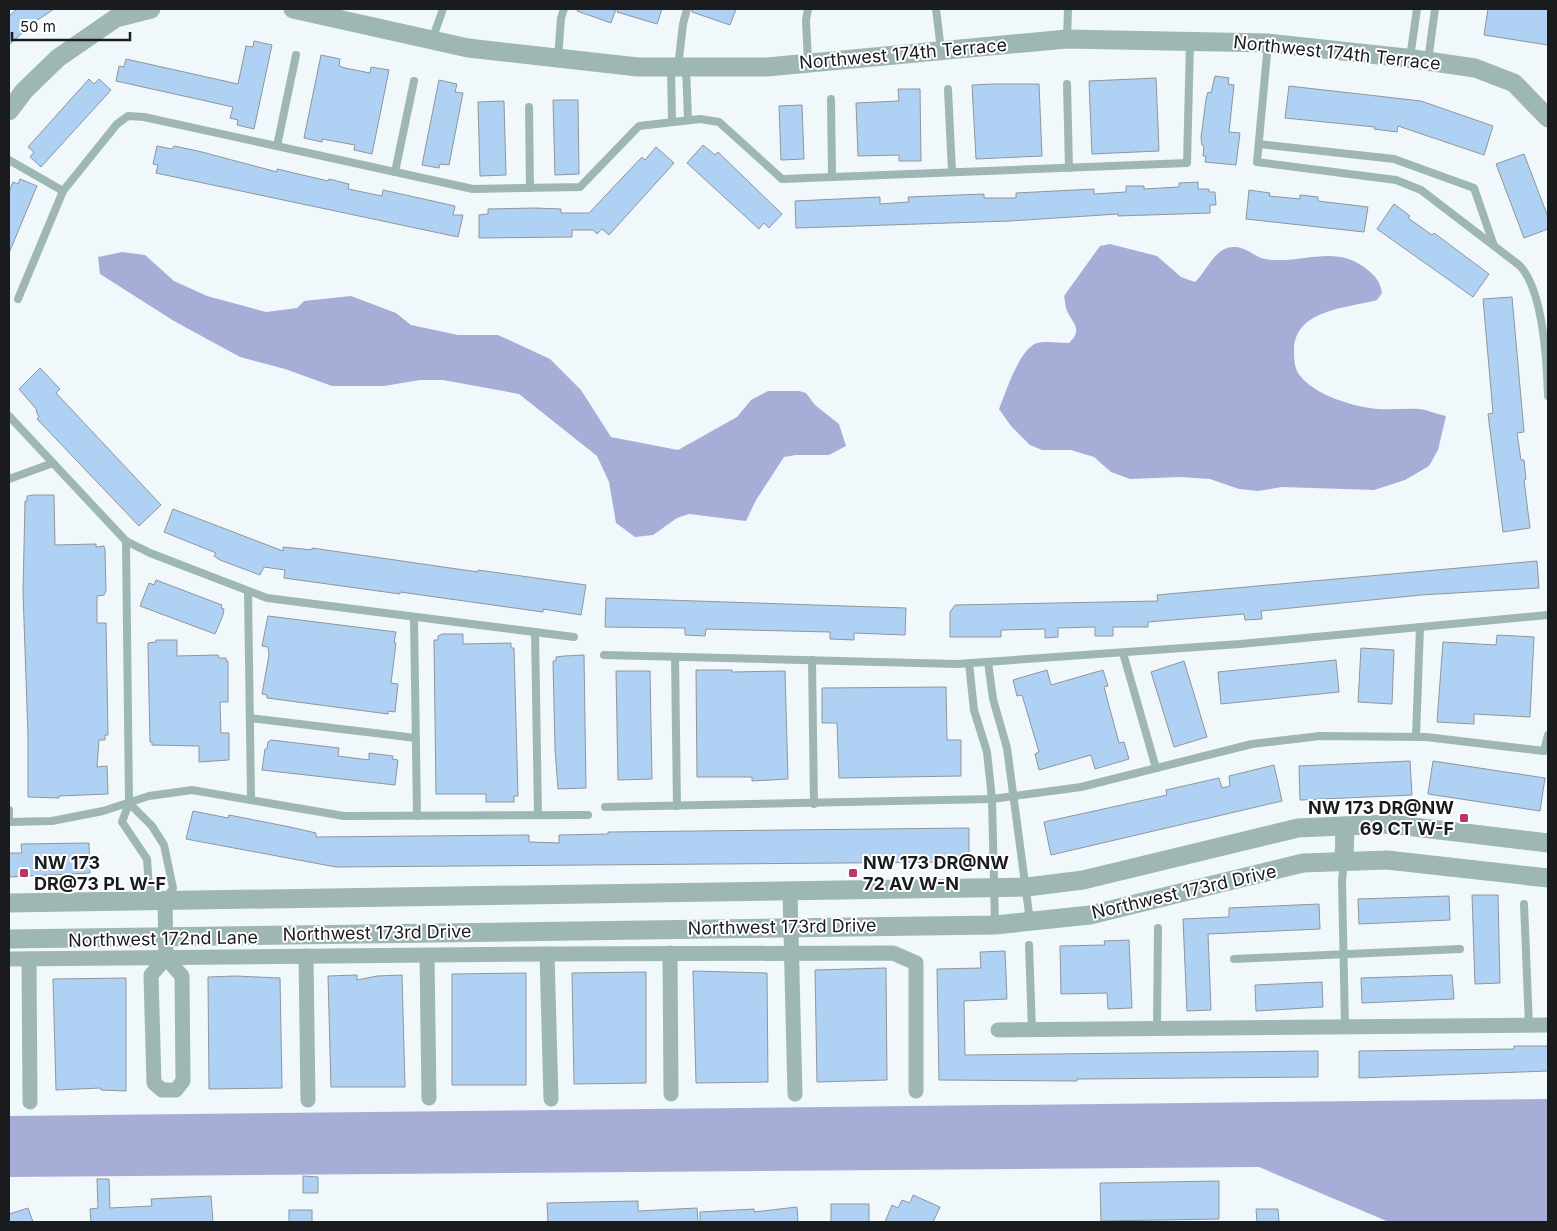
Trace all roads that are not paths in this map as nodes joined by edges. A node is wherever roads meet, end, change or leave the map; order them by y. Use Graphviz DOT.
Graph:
graph roads {
  1 [pos="293,9"];
  2 [pos="443,9"];
  3 [pos="564,9"];
  4 [pos="687,9"];
  5 [pos="808,9"];
  6 [pos="936,9"];
  7 [pos="1068,9"];
  8 [pos="1417,9"];
  9 [pos="1435,9"];
  10 [pos="134,11"];
  11 [pos="1067,38"];
  12 [pos="432,40"];
  13 [pos="1190,41"];
  14 [pos="1268,43"];
  15 [pos="940,50"];
  16 [pos="296,55"];
  17 [pos="558,58"];
  18 [pos="1419,60"];
  19 [pos="808,63"];
  20 [pos="678,67"];
  21 [pos="414,81"];
  22 [pos="1067,84"];
  23 [pos="948,89"];
  24 [pos="830,99"];
  25 [pos="529,107"];
  26 [pos="9,111"];
  27 [pos="1548,118"];
  28 [pos="688,120"];
  29 [pos="672,122"];
  30 [pos="1259,144"];
  31 [pos="277,146"];
  32 [pos="9,160"];
  33 [pos="1069,168"];
  34 [pos="395,172"];
  35 [pos="952,172"];
  36 [pos="832,177"];
  37 [pos="530,188"];
  38 [pos="64,191"];
  39 [pos="1494,246"];
  40 [pos="18,299"];
  41 [pos="1548,396"];
  42 [pos="9,416"];
  43 [pos="53,462"];
  44 [pos="9,479"];
  45 [pos="126,540"];
  46 [pos="248,591"];
  47 [pos="1548,615"];
  48 [pos="414,617"];
  49 [pos="1420,627"];
  50 [pos="535,632"];
  51 [pos="574,637"];
  52 [pos="1123,652"];
  53 [pos="604,655"];
  54 [pos="674,657"];
  55 [pos="812,660"];
  56 [pos="988,662"];
  57 [pos="969,663"];
  58 [pos="250,718"];
  59 [pos="1548,735"];
  60 [pos="1416,736"];
  61 [pos="416,738"];
  62 [pos="1156,768"];
  63 [pos="1014,797"];
  64 [pos="251,799"];
  65 [pos="992,799"];
  66 [pos="129,803"];
  67 [pos="814,804"];
  68 [pos="677,806"];
  69 [pos="605,808"];
  70 [pos="9,810"];
  71 [pos="588,814"];
  72 [pos="538,815"];
  73 [pos="417,816"];
  74 [pos="1344,826"];
  75 [pos="1548,843"];
  76 [pos="1344,862"];
  77 [pos="1548,878"];
  78 [pos="1027,887"];
  79 [pos="993,889"];
  80 [pos="790,892"];
  81 [pos="165,900"];
  82 [pos="9,903"];
  83 [pos="1524,904"];
  84 [pos="1030,923"];
  85 [pos="995,925"];
  86 [pos="791,927"];
  87 [pos="1158,928"];
  88 [pos="165,936"];
  89 [pos="9,939"];
  90 [pos="1029,945"];
  91 [pos="1460,949"];
  92 [pos="670,953"];
  93 [pos="548,954"];
  94 [pos="792,954"];
  95 [pos="1344,954"];
  96 [pos="306,956"];
  97 [pos="428,956"];
  98 [pos="166,958"];
  99 [pos="29,959"];
  100 [pos="1234,959"];
  101 [pos="9,960"];
  102 [pos="1548,1025"];
  103 [pos="1529,1026"];
  104 [pos="1345,1027"];
  105 [pos="1157,1029"];
  106 [pos="998,1030"];
  107 [pos="1032,1030"];
  108 [pos="916,1091"];
  109 [pos="672,1094"];
  110 [pos="795,1094"];
  111 [pos="429,1098"];
  112 [pos="551,1098"];
  113 [pos="308,1100"];
  114 [pos="30,1102"];
  1 -- 12 [label="street, Northwest 174th Terrace"];
  2 -- 12 [label="lane"];
  3 -- 17 [label="lane"];
  4 -- 20 [label="lane"];
  5 -- 19 [label="lane"];
  6 -- 15 [label="lane"];
  7 -- 11 [label="lane"];
  8 -- 18 [label="lane"];
  9 -- 18 [label="lane"];
  10 -- 26 [label="street"];
  11 -- 13 [label="street, Northwest 174th Terrace"];
  11 -- 15 [label="street, Northwest 174th Terrace"];
  12 -- 17 [label="street, Northwest 174th Terrace"];
  13 -- 14 [label="street, Northwest 174th Terrace"];
  13 -- 33 [label="lane"];
  14 -- 18 [label="street, Northwest 174th Terrace"];
  14 -- 30 [label="lane"];
  15 -- 19 [label="street, Northwest 174th Terrace"];
  16 -- 31 [label="lane"];
  17 -- 20 [label="street, Northwest 174th Terrace"];
  18 -- 27 [label="street, Northwest 174th Terrace"];
  19 -- 20 [label="street, Northwest 174th Terrace"];
  20 -- 28 [label="lane"];
  20 -- 29 [label="lane"];
  21 -- 34 [label="lane"];
  22 -- 33 [label="lane"];
  23 -- 35 [label="lane"];
  24 -- 36 [label="lane"];
  25 -- 37 [label="lane"];
  28 -- 29 [label="lane"];
  28 -- 36 [label="lane"];
  29 -- 37 [label="lane"];
  30 -- 39 [label="lane"];
  30 -- 39 [label="lane"];
  31 -- 34 [label="lane"];
  31 -- 38 [label="lane"];
  32 -- 38 [label="lane"];
  33 -- 35 [label="lane"];
  34 -- 37 [label="lane"];
  35 -- 36 [label="lane"];
  38 -- 40 [label="lane"];
  39 -- 41 [label="lane"];
  42 -- 43 [label="lane"];
  43 -- 44 [label="lane"];
  43 -- 45 [label="lane"];
  45 -- 46 [label="lane"];
  45 -- 66 [label="lane"];
  46 -- 48 [label="lane"];
  46 -- 58 [label="lane"];
  47 -- 49 [label="lane"];
  48 -- 50 [label="lane"];
  48 -- 61 [label="lane"];
  49 -- 52 [label="lane"];
  49 -- 60 [label="lane"];
  50 -- 51 [label="lane"];
  50 -- 72 [label="lane"];
  52 -- 56 [label="lane"];
  52 -- 62 [label="lane"];
  53 -- 54 [label="lane"];
  54 -- 55 [label="lane"];
  54 -- 68 [label="lane"];
  55 -- 57 [label="lane"];
  55 -- 67 [label="lane"];
  56 -- 57 [label="lane"];
  56 -- 63 [label="lane"];
  57 -- 65 [label="lane"];
  58 -- 61 [label="lane"];
  58 -- 64 [label="lane"];
  59 -- 60 [label="lane"];
  60 -- 62 [label="lane"];
  61 -- 73 [label="lane"];
  62 -- 63 [label="lane"];
  63 -- 65 [label="lane"];
  63 -- 78 [label="lane"];
  64 -- 66 [label="lane"];
  64 -- 73 [label="lane"];
  65 -- 67 [label="lane"];
  65 -- 79 [label="lane"];
  66 -- 70 [label="lane"];
  66 -- 81 [label="lane"];
  66 -- 81 [label="lane"];
  67 -- 68 [label="lane"];
  68 -- 69 [label="lane"];
  71 -- 72 [label="lane"];
  72 -- 73 [label="lane"];
  74 -- 75 [label="street, Northwest 173rd Drive"];
  74 -- 76 [label="street"];
  74 -- 78 [label="street, Northwest 173rd Drive"];
  76 -- 77 [label="street, Northwest 173rd Drive"];
  76 -- 84 [label="street, Northwest 173rd Drive"];
  76 -- 95 [label="lane"];
  78 -- 79 [label="street, Northwest 173rd Drive"];
  78 -- 84 [label="lane"];
  79 -- 80 [label="street, Northwest 173rd Drive"];
  79 -- 85 [label="lane"];
  80 -- 81 [label="street, Northwest 173rd Drive"];
  80 -- 86 [label="street"];
  81 -- 82 [label="street, Northwest 173rd Drive"];
  81 -- 88 [label="street"];
  83 -- 103 [label="lane"];
  84 -- 85 [label="street, Northwest 173rd Drive"];
  85 -- 86 [label="street, Northwest 173rd Drive"];
  86 -- 88 [label="street, Northwest 173rd Drive"];
  86 -- 94 [label="street"];
  87 -- 105 [label="lane"];
  88 -- 89 [label="street, Northwest 173rd Drive"];
  88 -- 98 [label="street"];
  90 -- 107 [label="lane"];
  91 -- 95 [label="lane"];
  92 -- 93 [label="street, Northwest 172nd Lane"];
  92 -- 94 [label="street, Northwest 172nd Lane"];
  92 -- 109 [label="street"];
  93 -- 97 [label="street, Northwest 172nd Lane"];
  93 -- 112 [label="street"];
  94 -- 108 [label="street, Northwest 172nd Lane"];
  94 -- 110 [label="street"];
  95 -- 100 [label="lane"];
  95 -- 104 [label="lane"];
  96 -- 97 [label="street, Northwest 172nd Lane"];
  96 -- 98 [label="street, Northwest 172nd Lane"];
  96 -- 113 [label="street"];
  97 -- 111 [label="street"];
  98 -- 98 [label="street"];
  98 -- 99 [label="street, Northwest 172nd Lane"];
  99 -- 101 [label="street, Northwest 172nd Lane"];
  99 -- 114 [label="street"];
  102 -- 103 [label="street"];
  103 -- 104 [label="street"];
  104 -- 105 [label="street"];
  105 -- 107 [label="street"];
  106 -- 107 [label="street"];
}
